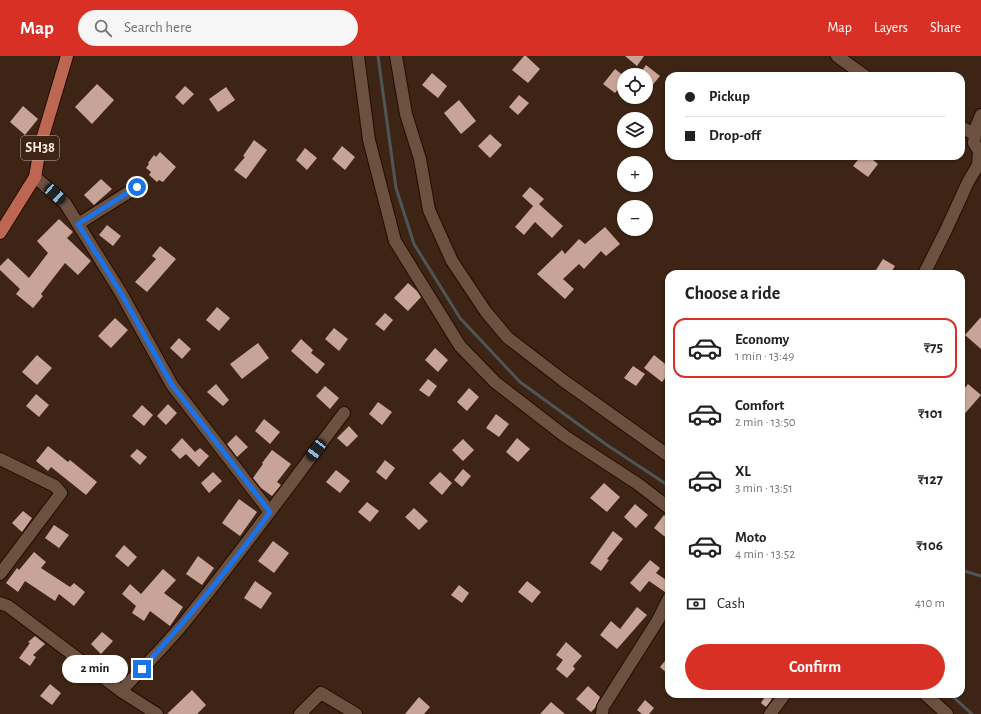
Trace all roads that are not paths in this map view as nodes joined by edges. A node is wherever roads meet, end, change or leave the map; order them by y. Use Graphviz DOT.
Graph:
graph roads {
  1 [pos="67,56"];
  2 [pos="358,56"];
  3 [pos="396,56"];
  4 [pos="837,56"];
  5 [pos="859,72"];
  6 [pos="981,115"];
  7 [pos="965,129"];
  8 [pos="974,134"];
  9 [pos="35,177"];
  10 [pos="137,187"];
  11 [pos="78,224"];
  12 [pos="0,233"];
  13 [pos="926,270"];
  14 [pos="344,413"];
  15 [pos="665,453"];
  16 [pos="0,458"];
  17 [pos="665,505"];
  18 [pos="270,512"];
  19 [pos="0,574"];
  20 [pos="0,603"];
  21 [pos="665,606"];
  22 [pos="121,691"];
  23 [pos="782,698"];
  24 [pos="929,698"];
  25 [pos="597,713"];
  26 [pos="157,714"];
  27 [pos="300,714"];
  28 [pos="356,714"];
  29 [pos="770,714"];
  30 [pos="947,714"];
  1 -- 9 [label="main road, SH38"];
  2 -- 17 [label="street"];
  3 -- 15 [label="street"];
  4 -- 5 [label="street"];
  6 -- 8 [label="street"];
  7 -- 8 [label="street"];
  8 -- 13 [label="street"];
  9 -- 11 [label="street"];
  9 -- 12 [label="main road, SH38"];
  10 -- 11 [label="street"];
  11 -- 18 [label="street"];
  14 -- 18 [label="street"];
  16 -- 19 [label="street"];
  18 -- 22 [label="street"];
  20 -- 22 [label="street"];
  21 -- 25 [label="street"];
  22 -- 26 [label="street"];
  23 -- 29 [label="street"];
  24 -- 30 [label="street"];
  27 -- 28 [label="street"];
}
